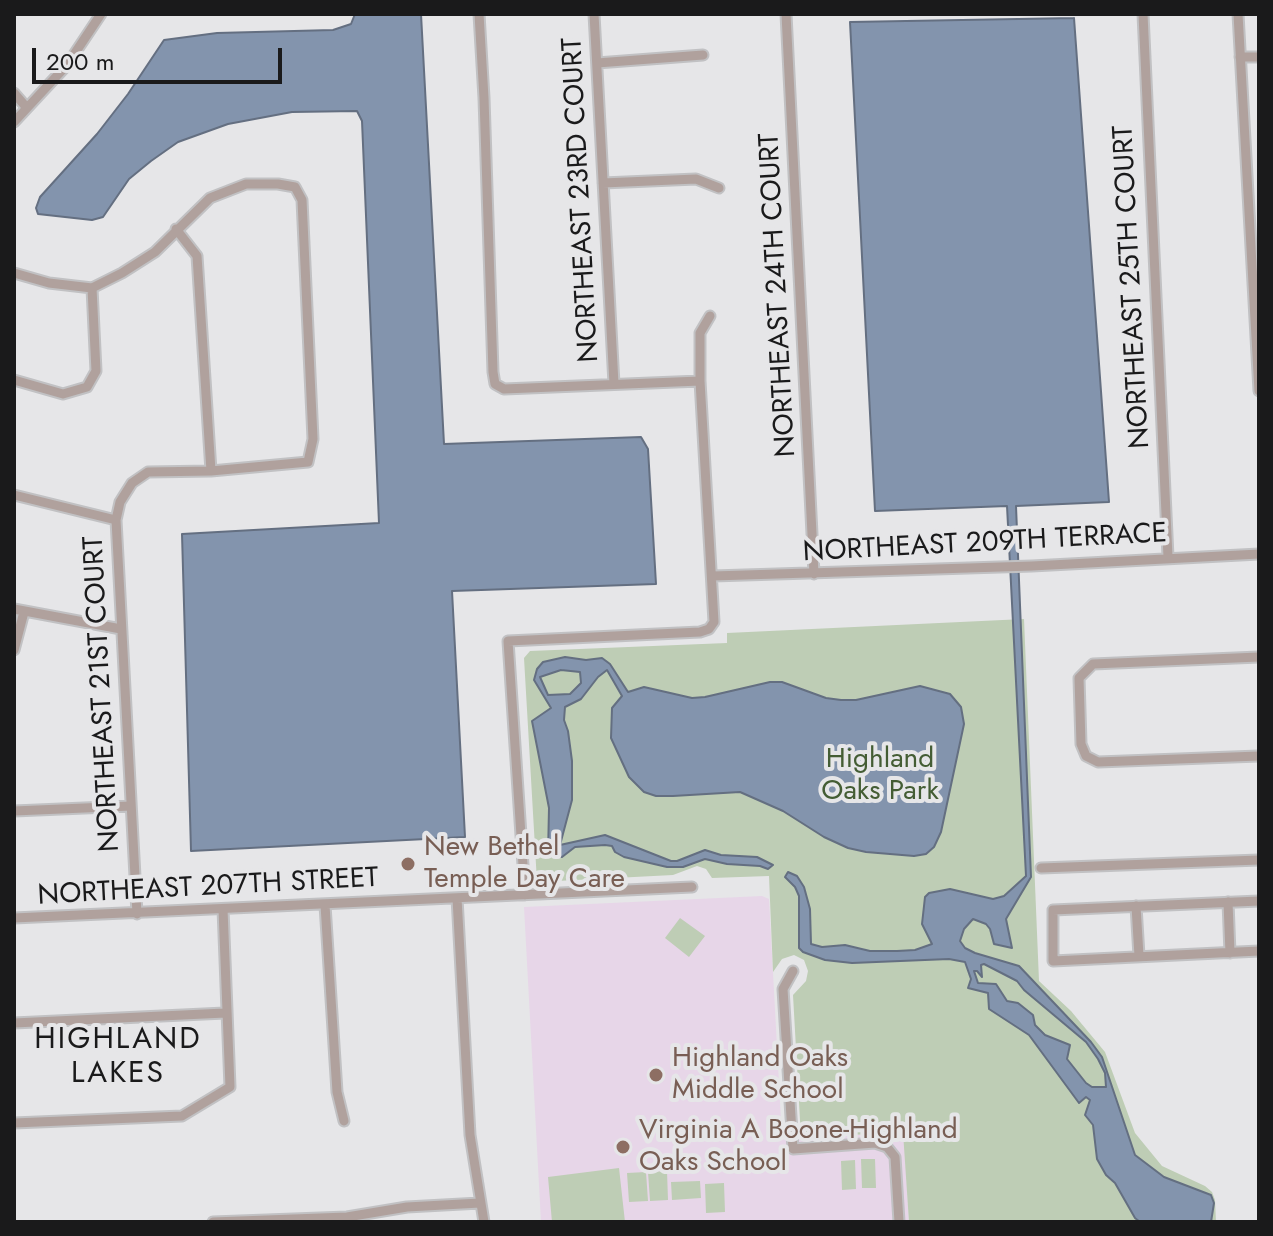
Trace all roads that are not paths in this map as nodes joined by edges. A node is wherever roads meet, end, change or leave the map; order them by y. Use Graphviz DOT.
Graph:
graph roads {
  1 [pos="101,14"];
  2 [pos="479,14"];
  3 [pos="594,14"];
  4 [pos="786,14"];
  5 [pos="1143,14"];
  6 [pos="1238,14"];
  7 [pos="703,55"];
  8 [pos="1240,57"];
  9 [pos="1259,57"];
  10 [pos="597,63"];
  11 [pos="14,93"];
  12 [pos="27,108"];
  13 [pos="14,122"];
  14 [pos="603,183"];
  15 [pos="719,188"];
  16 [pos="1254,216"];
  17 [pos="176,229"];
  18 [pos="1256,271"];
  19 [pos="14,273"];
  20 [pos="92,288"];
  21 [pos="710,316"];
  22 [pos="14,380"];
  23 [pos="700,381"];
  24 [pos="614,384"];
  25 [pos="1259,391"];
  26 [pos="211,471"];
  27 [pos="14,495"];
  28 [pos="116,520"];
  29 [pos="1259,554"];
  30 [pos="1168,557"];
  31 [pos="814,574"];
  32 [pos="713,576"];
  33 [pos="19,611"];
  34 [pos="121,629"];
  35 [pos="14,650"];
  36 [pos="1259,657"];
  37 [pos="1259,756"];
  38 [pos="131,806"];
  39 [pos="14,811"];
  40 [pos="1259,860"];
  41 [pos="1041,868"];
  42 [pos="692,887"];
  43 [pos="525,895"];
  44 [pos="457,898"];
  45 [pos="1259,901"];
  46 [pos="1228,902"];
  47 [pos="325,905"];
  48 [pos="1136,906"];
  49 [pos="223,909"];
  50 [pos="137,914"];
  51 [pos="14,918"];
  52 [pos="1259,951"];
  53 [pos="1230,953"];
  54 [pos="1139,956"];
  55 [pos="793,971"];
  56 [pos="225,1013"];
  57 [pos="14,1023"];
  58 [pos="344,1121"];
  59 [pos="14,1123"];
  60 [pos="480,1203"];
  61 [pos="213,1222"];
  62 [pos="484,1222"];
  63 [pos="899,1222"];
  1 -- 12 [label="street"];
  2 -- 24 [label="street"];
  3 -- 10 [label="street, NORTHEAST 23RD COURT"];
  4 -- 31 [label="street, NORTHEAST 24TH COURT"];
  5 -- 30 [label="street, NORTHEAST 25TH COURT"];
  6 -- 8 [label="street"];
  7 -- 10 [label="street"];
  8 -- 9 [label="street"];
  8 -- 16 [label="street"];
  10 -- 14 [label="street, NORTHEAST 23RD COURT"];
  11 -- 12 [label="street"];
  12 -- 13 [label="street"];
  14 -- 15 [label="street"];
  14 -- 24 [label="street, NORTHEAST 23RD COURT"];
  16 -- 18 [label="street"];
  17 -- 20 [label="street"];
  17 -- 26 [label="street"];
  17 -- 26 [label="street"];
  18 -- 25 [label="street"];
  19 -- 20 [label="street"];
  20 -- 22 [label="street"];
  21 -- 23 [label="street"];
  23 -- 24 [label="street"];
  23 -- 32 [label="street"];
  26 -- 28 [label="street"];
  27 -- 28 [label="street"];
  28 -- 34 [label="street, NORTHEAST 21ST COURT"];
  29 -- 30 [label="street, NORTHEAST 209TH TERRACE"];
  30 -- 31 [label="street, NORTHEAST 209TH TERRACE"];
  31 -- 32 [label="street, NORTHEAST 209TH TERRACE"];
  32 -- 43 [label="street"];
  33 -- 34 [label="street"];
  33 -- 35 [label="street"];
  34 -- 38 [label="street, NORTHEAST 21ST COURT"];
  36 -- 37 [label="street"];
  38 -- 39 [label="street"];
  38 -- 50 [label="street, NORTHEAST 21ST COURT"];
  40 -- 41 [label="street"];
  42 -- 43 [label="street, NORTHEAST 207TH STREET"];
  43 -- 44 [label="street, NORTHEAST 207TH STREET"];
  44 -- 47 [label="street, NORTHEAST 207TH STREET"];
  44 -- 60 [label="street"];
  45 -- 46 [label="street"];
  46 -- 48 [label="street"];
  46 -- 53 [label="street"];
  47 -- 49 [label="street, NORTHEAST 207TH STREET"];
  47 -- 58 [label="street"];
  48 -- 54 [label="street"];
  48 -- 54 [label="street"];
  49 -- 50 [label="street, NORTHEAST 207TH STREET"];
  49 -- 56 [label="street"];
  50 -- 51 [label="street, NORTHEAST 207TH STREET"];
  52 -- 53 [label="street"];
  53 -- 54 [label="street"];
  55 -- 63 [label="street"];
  56 -- 57 [label="street"];
  56 -- 59 [label="street"];
  60 -- 61 [label="street"];
  60 -- 62 [label="street"];
}
